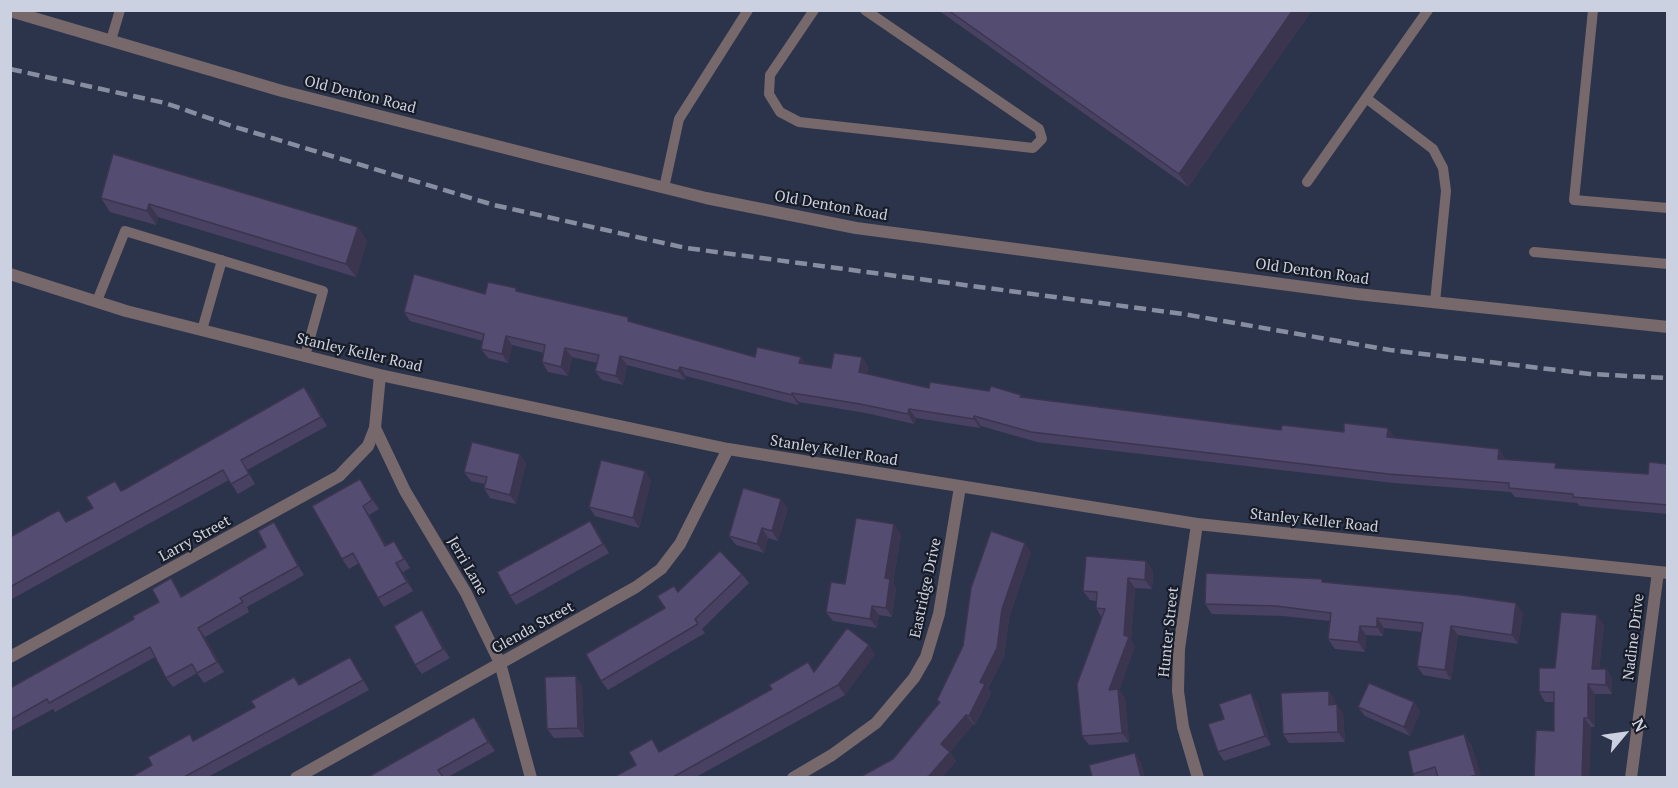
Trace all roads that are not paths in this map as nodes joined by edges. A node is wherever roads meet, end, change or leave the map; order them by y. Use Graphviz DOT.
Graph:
graph roads {
  1 [pos="120,10"];
  2 [pos="748,10"];
  3 [pos="814,10"];
  4 [pos="865,10"];
  5 [pos="1428,10"];
  6 [pos="1593,10"];
  7 [pos="10,11"];
  8 [pos="111,40"];
  9 [pos="1366,98"];
  10 [pos="1307,182"];
  11 [pos="664,188"];
  12 [pos="1668,208"];
  13 [pos="1534,252"];
  14 [pos="222,260"];
  15 [pos="1668,264"];
  16 [pos="10,274"];
  17 [pos="97,301"];
  18 [pos="1435,302"];
  19 [pos="1668,327"];
  20 [pos="202,330"];
  21 [pos="305,356"];
  22 [pos="380,375"];
  23 [pos="375,428"];
  24 [pos="728,449"];
  25 [pos="960,487"];
  26 [pos="1197,524"];
  27 [pos="1663,573"];
  28 [pos="10,657"];
  29 [pos="500,663"];
  30 [pos="297,777"];
  31 [pos="531,777"];
  32 [pos="793,777"];
  33 [pos="1198,777"];
  34 [pos="1632,777"];
  1 -- 8 [label="lane"];
  2 -- 11 [label="lane"];
  3 -- 4 [label="lane"];
  5 -- 9 [label="lane"];
  6 -- 12 [label="lane"];
  7 -- 8 [label="street, Old Denton Road"];
  8 -- 11 [label="street, Old Denton Road"];
  9 -- 10 [label="lane"];
  9 -- 18 [label="lane"];
  11 -- 18 [label="street, Old Denton Road"];
  13 -- 15 [label="lane"];
  14 -- 17 [label="lane"];
  14 -- 20 [label="lane"];
  14 -- 21 [label="lane"];
  16 -- 17 [label="street, Stanley Keller Road"];
  17 -- 20 [label="street, Stanley Keller Road"];
  18 -- 19 [label="street, Old Denton Road"];
  20 -- 21 [label="street, Stanley Keller Road"];
  21 -- 22 [label="street, Stanley Keller Road"];
  22 -- 23 [label="street"];
  22 -- 24 [label="street, Stanley Keller Road"];
  23 -- 28 [label="street, Larry Street"];
  23 -- 29 [label="street, Jerri Lane"];
  24 -- 25 [label="street, Stanley Keller Road"];
  24 -- 29 [label="street, Glenda Street"];
  25 -- 26 [label="street, Stanley Keller Road"];
  25 -- 32 [label="street, Eastridge Drive"];
  26 -- 27 [label="street, Stanley Keller Road"];
  26 -- 33 [label="street, Hunter Street"];
  27 -- 34 [label="street, Nadine Drive"];
  29 -- 30 [label="street, Glenda Street"];
  29 -- 31 [label="street, Jerri Lane"];
}
